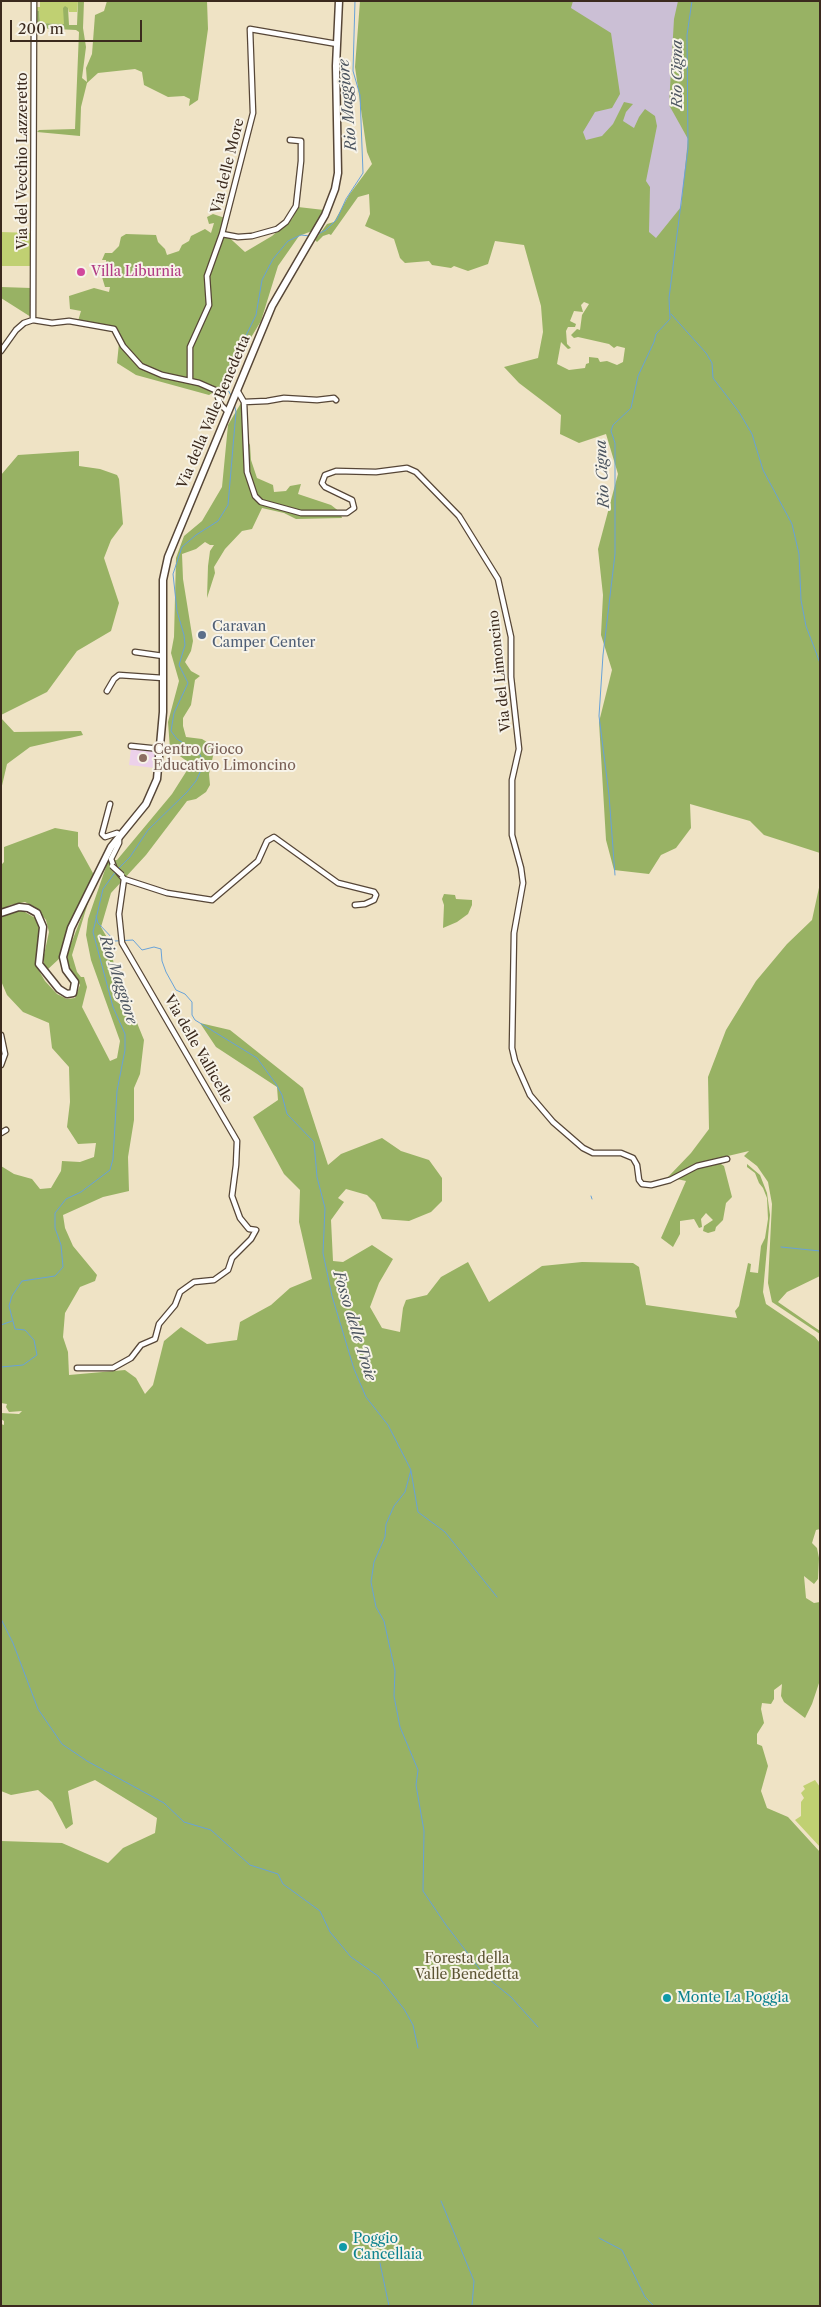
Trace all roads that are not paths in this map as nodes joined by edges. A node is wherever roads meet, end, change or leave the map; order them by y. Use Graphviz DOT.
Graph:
graph roads {
  1 [pos="34,1"];
  2 [pos="339,1"];
  3 [pos="337,44"];
  4 [pos="290,140"];
  5 [pos="222,234"];
  6 [pos="33,320"];
  7 [pos="1,351"];
  8 [pos="190,381"];
  9 [pos="236,392"];
  10 [pos="336,400"];
  11 [pos="244,402"];
  12 [pos="228,412"];
  13 [pos="135,652"];
  14 [pos="163,656"];
  15 [pos="163,678"];
  16 [pos="107,691"];
  17 [pos="131,746"];
  18 [pos="160,749"];
  19 [pos="110,804"];
  20 [pos="120,836"];
  21 [pos="123,877"];
  22 [pos="355,905"];
  23 [pos="1,913"];
  24 [pos="1,1035"];
  25 [pos="1,1065"];
  26 [pos="6,1130"];
  27 [pos="1,1134"];
  28 [pos="727,1159"];
  29 [pos="77,1368"];
  1 -- 6 [label="street, Via del Vecchio Lazzeretto"];
  2 -- 3 [label="main road, Via della Valle Benedetta"];
  3 -- 5 [label="street, Via delle More"];
  3 -- 9 [label="main road, Via della Valle Benedetta"];
  4 -- 5 [label="street, Via delle More"];
  5 -- 8 [label="street"];
  6 -- 7 [label="street"];
  6 -- 8 [label="street"];
  8 -- 12 [label="street"];
  9 -- 11 [label="street, Via del Limoncino"];
  9 -- 12 [label="main road, Via della Valle Benedetta"];
  10 -- 11 [label="street, Via della Valle Benedetta"];
  11 -- 28 [label="street, Via del Limoncino"];
  12 -- 14 [label="main road, Via della Valle Benedetta"];
  13 -- 14 [label="street"];
  14 -- 15 [label="main road, Via della Valle Benedetta"];
  15 -- 16 [label="street"];
  15 -- 18 [label="main road, Via della Valle Benedetta"];
  17 -- 18 [label="street"];
  18 -- 20 [label="main road, Via della Valle Benedetta"];
  19 -- 20 [label="street"];
  20 -- 21 [label="street, bridge"];
  20 -- 23 [label="main road, Via della Valle Benedetta"];
  21 -- 22 [label="street"];
  21 -- 29 [label="street, Via delle Vallicelle"];
  24 -- 25 [label="street"];
  26 -- 27 [label="street"];
}
